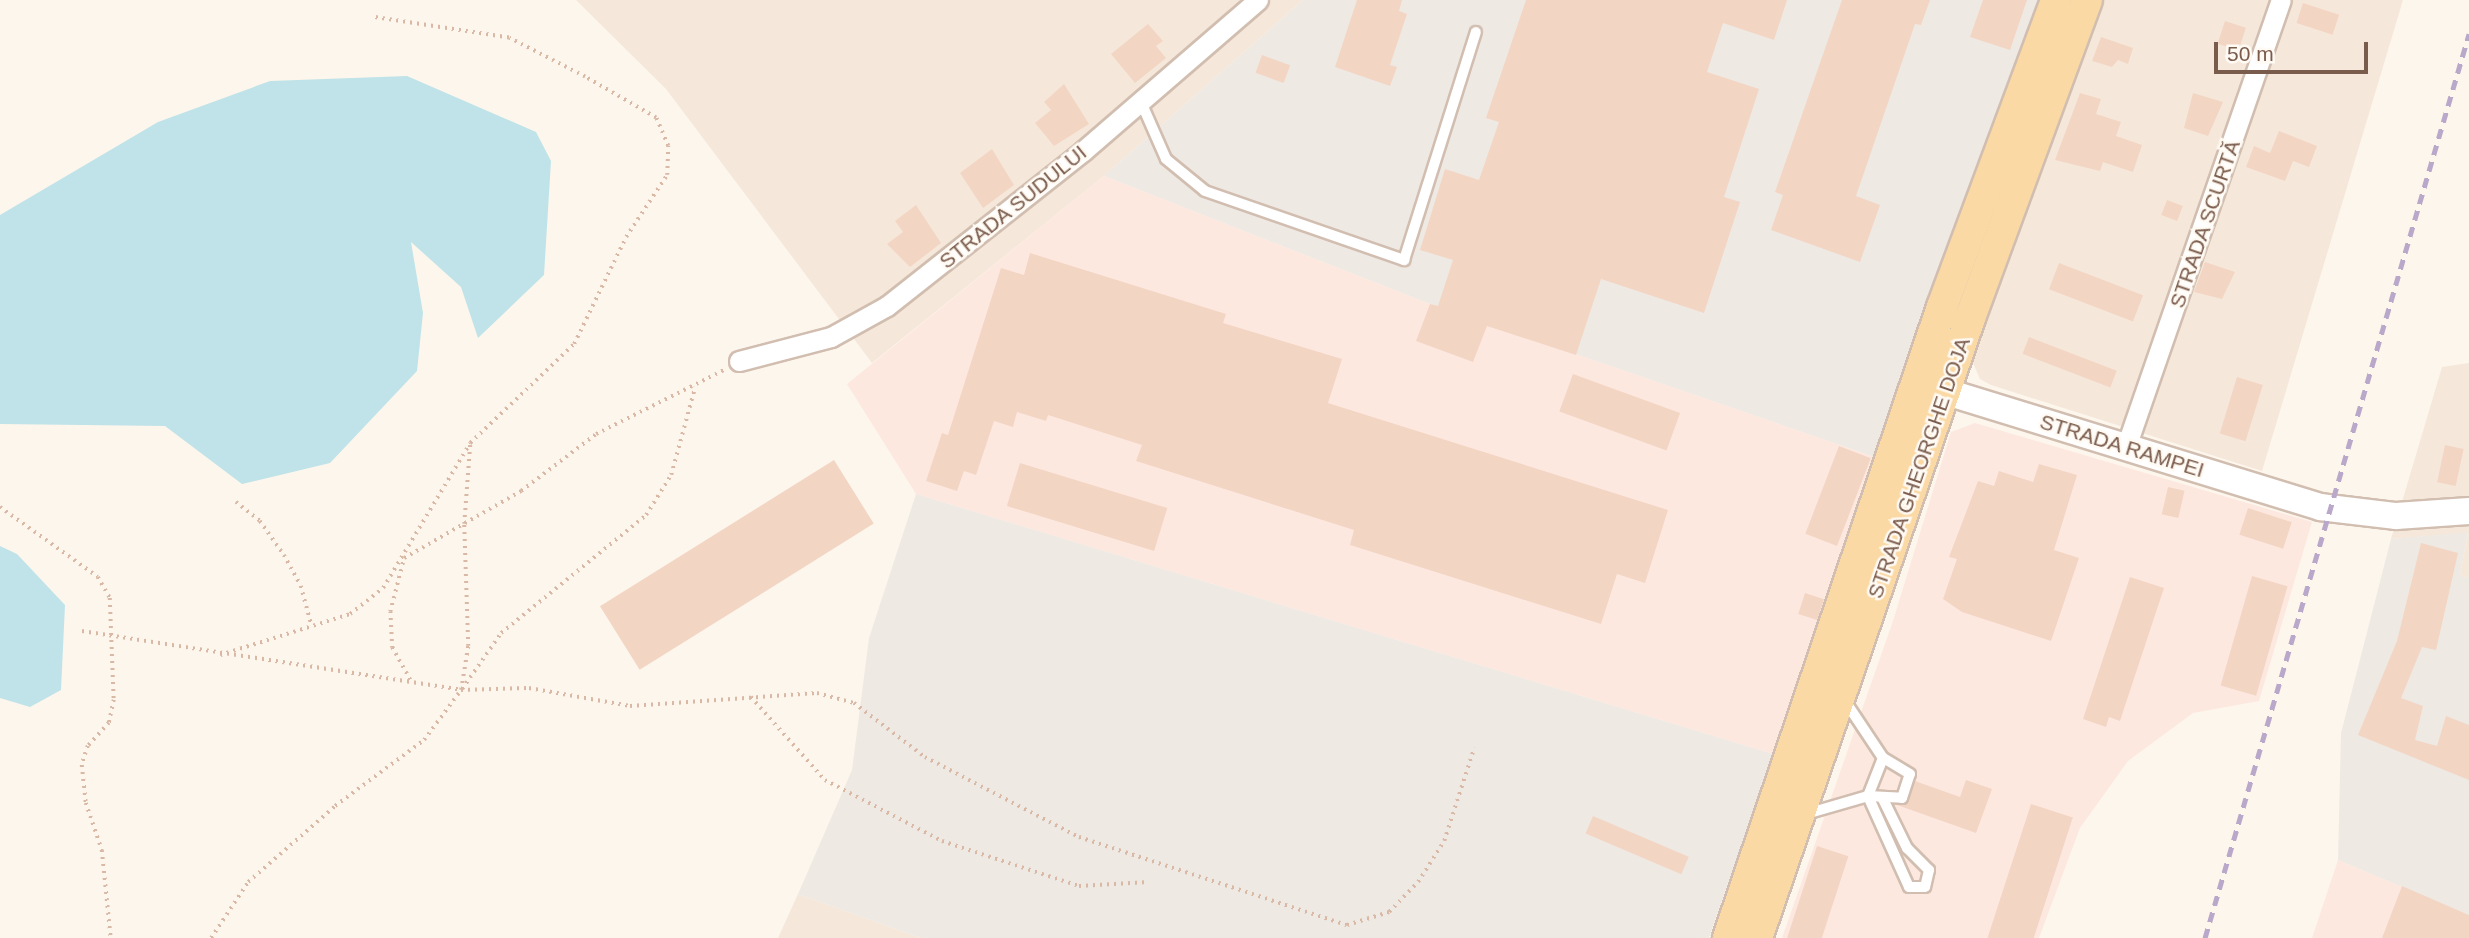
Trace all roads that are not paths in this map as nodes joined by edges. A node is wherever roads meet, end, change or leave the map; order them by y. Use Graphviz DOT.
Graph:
graph roads {
  1 [pos="1258,0"];
  2 [pos="2056,0"];
  3 [pos="2087,0"];
  4 [pos="2281,0"];
  5 [pos="1476,32"];
  6 [pos="1141,102"];
  7 [pos="739,361"];
  8 [pos="1916,382"];
  9 [pos="1946,392"];
  10 [pos="2126,447"];
  11 [pos="2469,511"];
  12 [pos="1842,696"];
  13 [pos="1883,758"];
  14 [pos="1868,796"];
  15 [pos="1882,797"];
  16 [pos="1799,816"];
  17 [pos="1728,938"];
  18 [pos="1757,938"];
  1 -- 6 [label="street, STRADA SUDULUI"];
  2 -- 8 [label="main road, STRADA GHEORGHE DOJA"];
  3 -- 9 [label="main road, STRADA GHEORGHE DOJA"];
  4 -- 10 [label="street, STRADA SCURTĂ"];
  5 -- 6 [label="lane"];
  6 -- 7 [label="street, STRADA SUDULUI"];
  8 -- 9 [label="main road, STRADA RAMPEI"];
  8 -- 17 [label="main road, STRADA GHEORGHE DOJA"];
  9 -- 10 [label="main road, STRADA RAMPEI"];
  9 -- 12 [label="main road, STRADA GHEORGHE DOJA"];
  10 -- 11 [label="main road, STRADA RAMPEI"];
  12 -- 13 [label="lane"];
  12 -- 16 [label="main road, STRADA GHEORGHE DOJA"];
  13 -- 14 [label="lane"];
  13 -- 15 [label="lane"];
  14 -- 15 [label="lane"];
  14 -- 15 [label="lane"];
  14 -- 16 [label="lane"];
  16 -- 18 [label="main road, STRADA GHEORGHE DOJA"];
}
